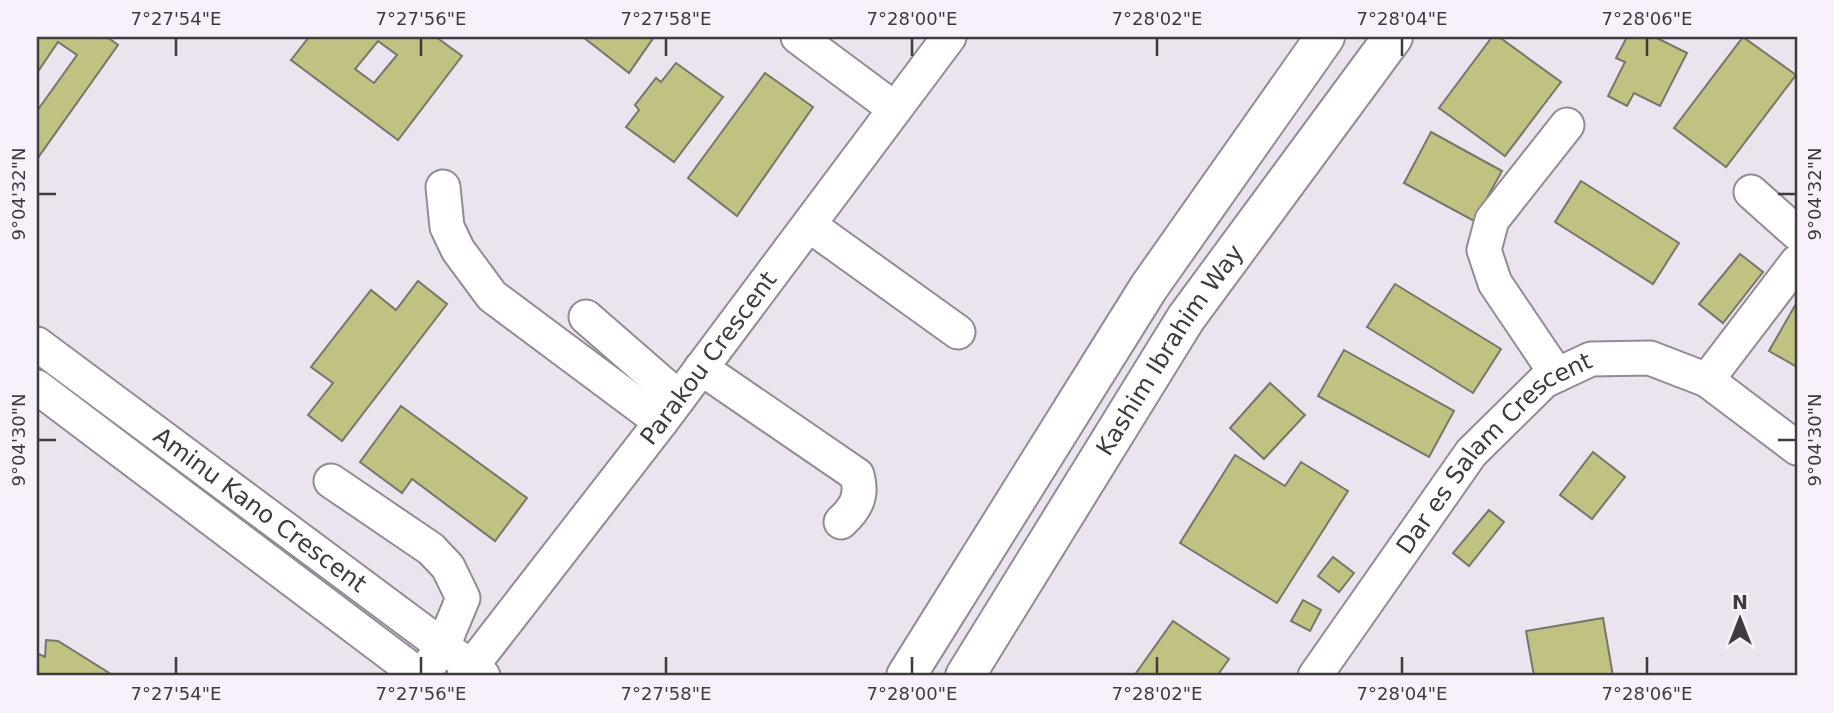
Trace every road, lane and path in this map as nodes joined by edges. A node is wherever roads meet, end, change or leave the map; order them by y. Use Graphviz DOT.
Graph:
graph roads {
  1 [pos="799,37"];
  2 [pos="949,37"];
  3 [pos="1325,37"];
  4 [pos="1393,37"];
  5 [pos="895,109"];
  6 [pos="1567,125"];
  7 [pos="443,187"];
  8 [pos="1751,192"];
  9 [pos="809,225"];
  10 [pos="1797,233"];
  11 [pos="1797,262"];
  12 [pos="586,317"];
  13 [pos="958,332"];
  14 [pos="37,344"];
  15 [pos="701,368"];
  16 [pos="1557,375"];
  17 [pos="1707,380"];
  18 [pos="37,387"];
  19 [pos="670,410"];
  20 [pos="1797,448"];
  21 [pos="331,481"];
  22 [pos="841,522"];
  23 [pos="443,646"];
  24 [pos="473,673"];
  25 [pos="420,676"];
  26 [pos="906,676"];
  27 [pos="965,676"];
  28 [pos="1315,676"];
  1 -- 5 [label="street"];
  2 -- 5 [label="street, Parakou Crescent"];
  3 -- 26 [label="main road, Kashim Ibrahim Way"];
  4 -- 27 [label="main road, Kashim Ibrahim Way"];
  5 -- 9 [label="street, Parakou Crescent"];
  6 -- 16 [label="street"];
  7 -- 19 [label="street"];
  8 -- 10 [label="street"];
  9 -- 13 [label="street"];
  9 -- 15 [label="street, Parakou Crescent"];
  11 -- 17 [label="street"];
  12 -- 19 [label="street"];
  14 -- 23 [label="street, Aminu Kano Crescent"];
  15 -- 19 [label="street, Parakou Crescent"];
  15 -- 22 [label="street"];
  16 -- 17 [label="street, Dar es Salam Crescent"];
  16 -- 28 [label="street, Dar es Salam Crescent"];
  17 -- 20 [label="street, Dar es Salam Crescent"];
  18 -- 25 [label="street"];
  19 -- 24 [label="street, Parakou Crescent"];
  21 -- 23 [label="street"];
  23 -- 24 [label="street, Aminu Kano Crescent"];
  23 -- 25 [label="street"];
}
